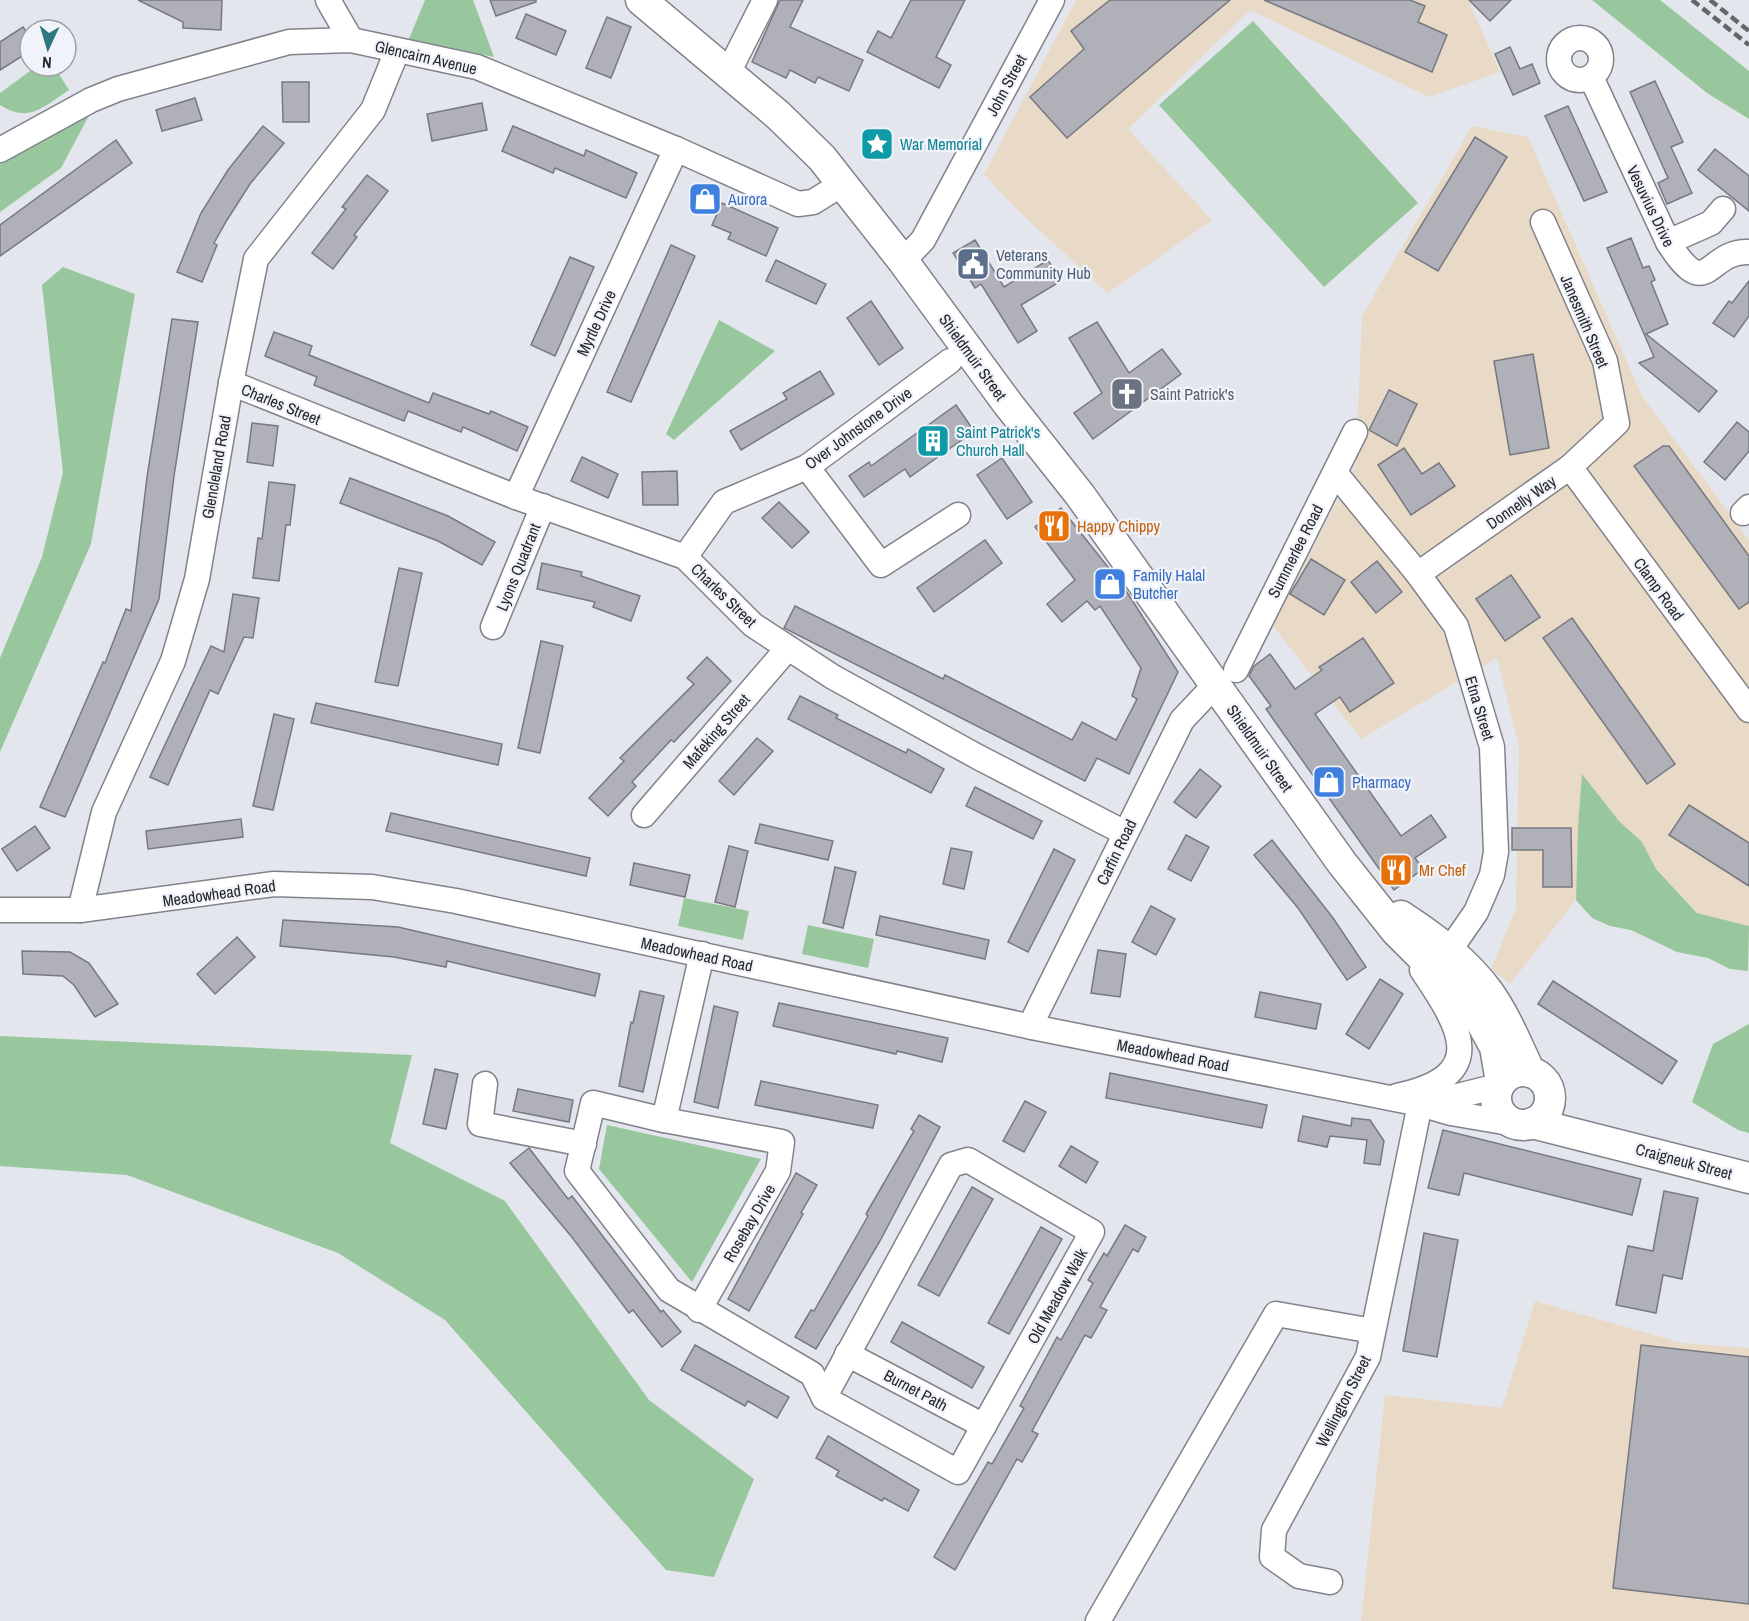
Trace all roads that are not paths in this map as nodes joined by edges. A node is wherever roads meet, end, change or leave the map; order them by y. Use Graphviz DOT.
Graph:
graph roads {
  1 [pos="328,0"];
  2 [pos="641,0"];
  3 [pos="765,0"];
  4 [pos="1052,0"];
  5 [pos="351,40"];
  6 [pos="397,51"];
  7 [pos="728,73"];
  8 [pos="1591,77"];
  9 [pos="5,141"];
  10 [pos="676,149"];
  11 [pos="842,184"];
  12 [pos="1723,209"];
  13 [pos="1543,222"];
  14 [pos="1668,242"];
  15 [pos="1749,252"];
  16 [pos="903,261"];
  17 [pos="950,361"];
  18 [pos="231,383"];
  19 [pos="1617,423"];
  20 [pos="1355,432"];
  21 [pos="807,467"];
  22 [pos="1570,467"];
  23 [pos="1336,474"];
  24 [pos="516,496"];
  25 [pos="543,506"];
  26 [pos="958,516"];
  27 [pos="685,557"];
  28 [pos="1418,574"];
  29 [pos="493,627"];
  30 [pos="788,648"];
  31 [pos="1226,677"];
  32 [pos="1749,710"];
  33 [pos="644,815"];
  34 [pos="1125,832"];
  35 [pos="1370,895"];
  36 [pos="0,910"];
  37 [pos="80,910"];
  38 [pos="1396,931"];
  39 [pos="702,954"];
  40 [pos="1443,961"];
  41 [pos="1032,1028"];
  42 [pos="1539,1082"];
  43 [pos="485,1084"];
  44 [pos="1500,1084"];
  45 [pos="1388,1098"];
  46 [pos="1420,1104"];
  47 [pos="664,1120"];
  48 [pos="1523,1123"];
  49 [pos="584,1143"];
  50 [pos="1620,1143"];
  51 [pos="1749,1178"];
  52 [pos="699,1310"];
  53 [pos="1373,1331"];
  54 [pos="847,1354"];
  55 [pos="824,1398"];
  56 [pos="984,1426"];
  57 [pos="1330,1582"];
  58 [pos="1098,1621"];
  1 -- 5 [label="street"];
  2 -- 7 [label="main road, Shieldmuir Street"];
  3 -- 7 [label="street"];
  4 -- 16 [label="street, John Street"];
  5 -- 6 [label="street, Glencairn Avenue"];
  5 -- 9 [label="street, Glencairn Avenue"];
  6 -- 10 [label="street, Glencairn Avenue"];
  6 -- 18 [label="street, Glencleland Road"];
  7 -- 11 [label="main road, Shieldmuir Street"];
  8 -- 14 [label="street, Vesuvius Drive"];
  10 -- 11 [label="street, Glencairn Avenue"];
  10 -- 24 [label="street, Myrtle Drive"];
  11 -- 16 [label="main road, Shieldmuir Street"];
  12 -- 14 [label="street"];
  13 -- 19 [label="street, Janesmith Street"];
  14 -- 15 [label="street, Vesuvius Drive"];
  16 -- 31 [label="main road, Shieldmuir Street"];
  17 -- 21 [label="street, Over Johnstone Drive"];
  18 -- 24 [label="street, Charles Street"];
  18 -- 37 [label="street, Glencleland Road"];
  19 -- 22 [label="street, Donnelly Way"];
  20 -- 23 [label="street, Summerlee Road"];
  21 -- 26 [label="street"];
  21 -- 27 [label="street, Over Johnstone Drive"];
  22 -- 28 [label="street, Donnelly Way"];
  22 -- 32 [label="street, Clamp Road"];
  23 -- 28 [label="street, Etna Street"];
  23 -- 31 [label="street, Summerlee Road"];
  24 -- 25 [label="street, Charles Street"];
  25 -- 27 [label="street, Charles Street"];
  25 -- 29 [label="street, Lyons Quadrant"];
  27 -- 30 [label="street, Charles Street"];
  28 -- 40 [label="street, Etna Street"];
  30 -- 33 [label="street, Mafeking Street"];
  30 -- 34 [label="street, Charles Street"];
  31 -- 34 [label="street, Carfin Road"];
  31 -- 35 [label="main road, Shieldmuir Street"];
  34 -- 41 [label="street, Carfin Road"];
  35 -- 38 [label="main road, Shieldmuir Street"];
  35 -- 40 [label="main road, Shieldmuir Street"];
  36 -- 37 [label="street, Meadowhead Road"];
  37 -- 39 [label="street, Meadowhead Road"];
  38 -- 40 [label="main road, Shieldmuir Street"];
  38 -- 45 [label="street, Meadowhead Road"];
  39 -- 41 [label="street, Meadowhead Road"];
  39 -- 47 [label="street"];
  40 -- 42 [label="main road, Shieldmuir Street"];
  40 -- 44 [label="main road, Shieldmuir Street"];
  41 -- 45 [label="street, Meadowhead Road"];
  42 -- 44 [label="main road"];
  42 -- 48 [label="main road"];
  42 -- 50 [label="main road, Craigneuk Street"];
  43 -- 49 [label="street"];
  44 -- 46 [label="street, Meadowhead Road"];
  44 -- 48 [label="main road"];
  45 -- 46 [label="street, Meadowhead Road"];
  46 -- 48 [label="street, Meadowhead Road"];
  46 -- 53 [label="street, Wellington Street"];
  47 -- 49 [label="street, Rosebay Drive"];
  47 -- 52 [label="street, Rosebay Drive"];
  48 -- 50 [label="main road, Craigneuk Street"];
  49 -- 52 [label="street, Rosebay Drive"];
  50 -- 51 [label="main road, Craigneuk Street"];
  52 -- 55 [label="street, Rosebay Drive"];
  53 -- 57 [label="street, Wellington Street"];
  53 -- 58 [label="street"];
  54 -- 55 [label="street, Old Meadow Walk"];
  54 -- 56 [label="street, Burnet Path"];
  54 -- 56 [label="street, Old Meadow Walk"];
  55 -- 56 [label="street, Old Meadow Walk"];
}
